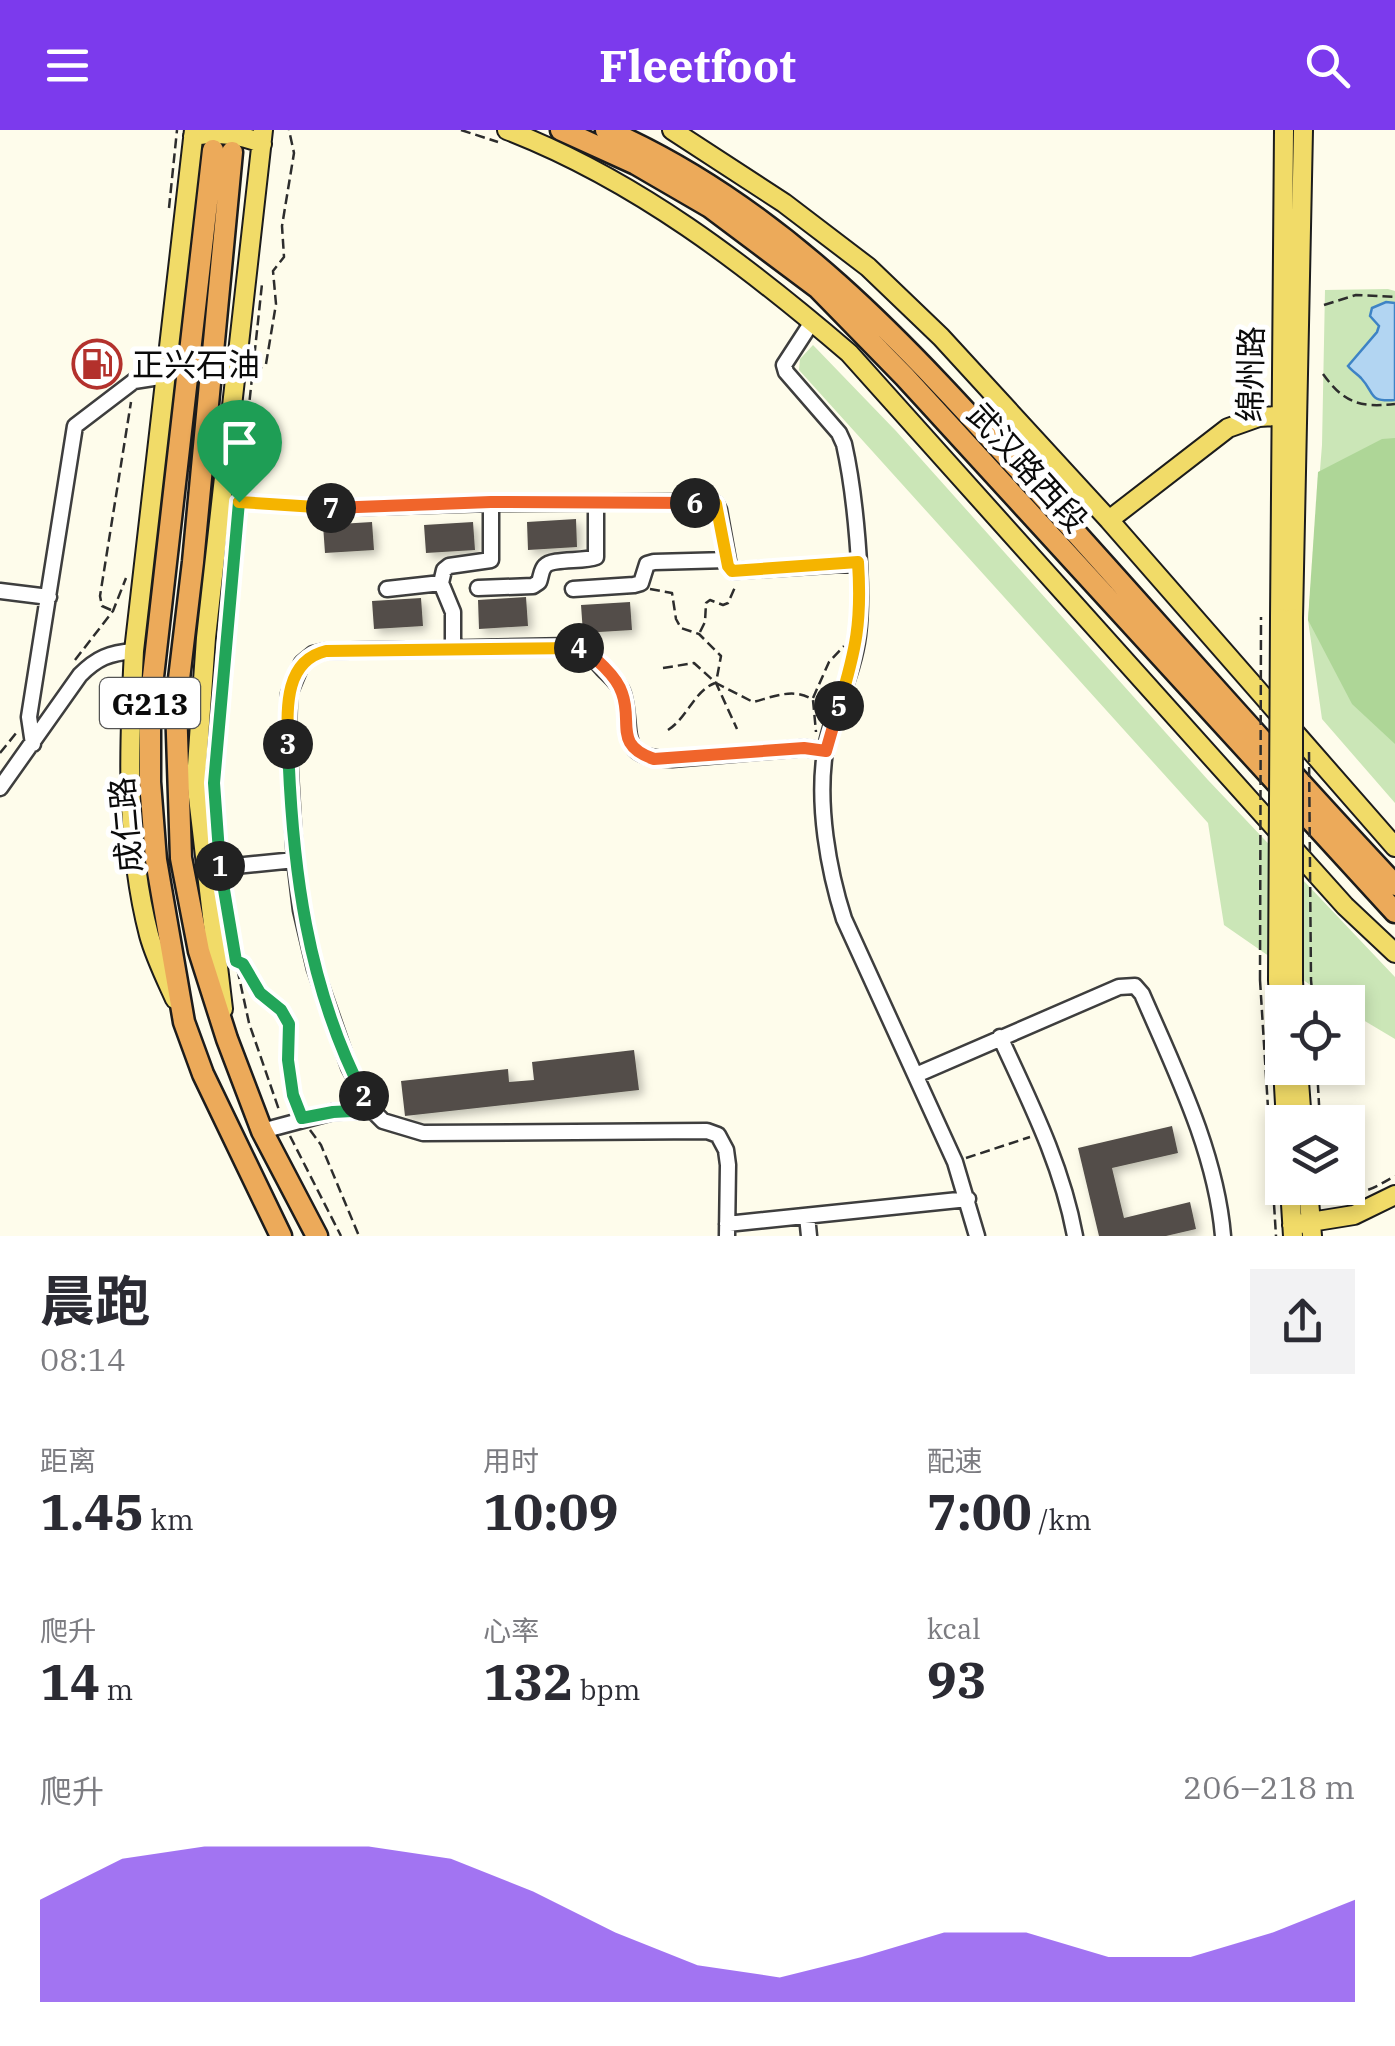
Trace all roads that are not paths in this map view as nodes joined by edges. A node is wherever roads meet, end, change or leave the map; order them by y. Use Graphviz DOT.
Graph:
graph roads {
  1 [pos="562,130"];
  2 [pos="606,130"];
  3 [pos="672,130"];
  4 [pos="1284,130"];
  5 [pos="1304,130"];
  6 [pos="188,132"];
  7 [pos="263,137"];
  8 [pos="510,139"];
  9 [pos="812,322"];
  10 [pos="166,376"];
  11 [pos="1288,415"];
  12 [pos="491,502"];
  13 [pos="596,503"];
  14 [pos="330,508"];
  15 [pos="1108,520"];
  16 [pos="728,560"];
  17 [pos="858,562"];
  18 [pos="442,582"];
  19 [pos="478,588"];
  20 [pos="387,589"];
  21 [pos="573,589"];
  22 [pos="0,591"];
  23 [pos="49,597"];
  24 [pos="453,648"];
  25 [pos="134,651"];
  26 [pos="33,744"];
  27 [pos="826,751"];
  28 [pos="0,788"];
  29 [pos="1395,846"];
  30 [pos="295,860"];
  31 [pos="205,869"];
  32 [pos="1395,885"];
  33 [pos="1395,912"];
  34 [pos="1395,953"];
  35 [pos="1286,980"];
  36 [pos="1286,985"];
  37 [pos="1288,985"];
  38 [pos="184,1022"];
  39 [pos="1000,1037"];
  40 [pos="227,1039"];
  41 [pos="916,1075"];
  42 [pos="372,1110"];
  43 [pos="262,1131"];
  44 [pos="1395,1195"];
  45 [pos="968,1199"];
  46 [pos="1293,1205"];
  47 [pos="1304,1205"];
  48 [pos="807,1216"];
  49 [pos="727,1230"];
  50 [pos="1297,1231"];
  51 [pos="281,1236"];
  52 [pos="317,1236"];
  53 [pos="809,1236"];
  54 [pos="976,1236"];
  55 [pos="1075,1236"];
  56 [pos="1223,1236"];
  1 -- 33 [label="highway, 武汉路西段"];
  2 -- 32 [label="highway, 武汉路西段"];
  3 -- 15 [label="main road"];
  4 -- 11 [label="main road, 绵州路"];
  5 -- 11 [label="main road, 绵州路"];
  6 -- 7 [label="main road"];
  6 -- 10 [label="main road"];
  7 -- 31 [label="main road"];
  8 -- 9 [label="main road"];
  9 -- 17 [label="street"];
  9 -- 34 [label="main road"];
  10 -- 23 [label="street"];
  10 -- 25 [label="main road"];
  11 -- 15 [label="main road"];
  11 -- 35 [label="main road, 绵州路, bridge"];
  12 -- 13 [label="street"];
  12 -- 14 [label="street"];
  12 -- 18 [label="street"];
  13 -- 16 [label="street"];
  13 -- 19 [label="street"];
  15 -- 29 [label="main road"];
  16 -- 17 [label="street"];
  16 -- 21 [label="street"];
  17 -- 27 [label="street"];
  18 -- 20 [label="street"];
  18 -- 24 [label="street"];
  22 -- 23 [label="street"];
  23 -- 26 [label="street"];
  24 -- 27 [label="street"];
  24 -- 30 [label="street"];
  25 -- 26 [label="street"];
  25 -- 38 [label="main road"];
  26 -- 28 [label="street"];
  27 -- 41 [label="street"];
  30 -- 31 [label="street"];
  30 -- 42 [label="street"];
  31 -- 40 [label="main road"];
  35 -- 36 [label="main road"];
  35 -- 37 [label="main road"];
  38 -- 40 [label="highway, 成仁路 / G213"];
  38 -- 51 [label="highway, 成仁路 / G213"];
  39 -- 41 [label="street"];
  39 -- 55 [label="street"];
  39 -- 56 [label="street"];
  40 -- 43 [label="highway, 成仁路 / G213"];
  41 -- 45 [label="street"];
  42 -- 43 [label="street"];
  42 -- 49 [label="street"];
  43 -- 52 [label="highway, 成仁路 / G213"];
  44 -- 50 [label="main road"];
  45 -- 48 [label="street"];
  45 -- 54 [label="street"];
  46 -- 50 [label="main road"];
  47 -- 50 [label="main road"];
  48 -- 49 [label="street"];
  48 -- 53 [label="street"];
}
